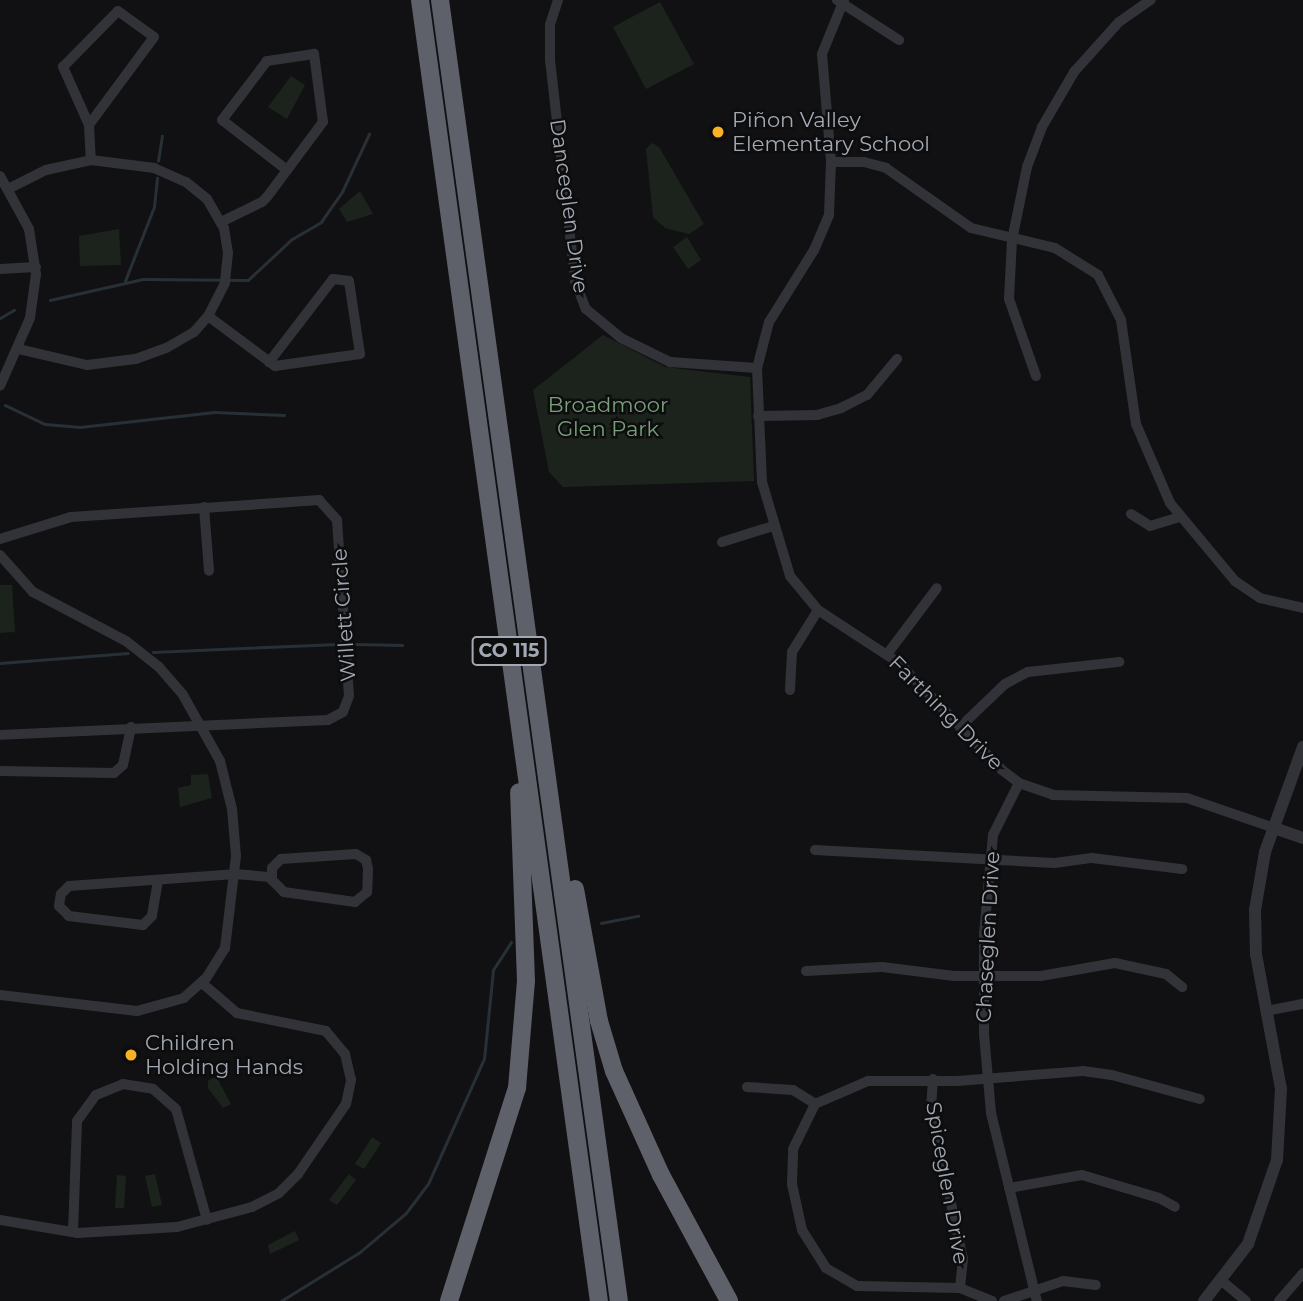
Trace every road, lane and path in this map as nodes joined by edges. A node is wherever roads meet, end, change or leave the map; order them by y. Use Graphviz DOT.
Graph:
graph roads {
  1 [pos="420,0"];
  2 [pos="440,0"];
  3 [pos="558,0"];
  4 [pos="1151,0"];
  5 [pos="840,1"];
  6 [pos="898,40"];
  7 [pos="89,125"];
  8 [pos="91,160"];
  9 [pos="831,162"];
  10 [pos="287,170"];
  11 [pos="0,176"];
  12 [pos="10,188"];
  13 [pos="221,222"];
  14 [pos="1012,240"];
  15 [pos="36,267"];
  16 [pos="0,269"];
  17 [pos="208,316"];
  18 [pos="18,349"];
  19 [pos="897,359"];
  20 [pos="269,362"];
  21 [pos="757,368"];
  22 [pos="1036,376"];
  23 [pos="0,386"];
  24 [pos="758,416"];
  25 [pos="204,506"];
  26 [pos="1131,514"];
  27 [pos="1179,517"];
  28 [pos="773,526"];
  29 [pos="0,539"];
  30 [pos="722,542"];
  31 [pos="0,555"];
  32 [pos="208,571"];
  33 [pos="937,588"];
  34 [pos="1303,608"];
  35 [pos="818,610"];
  36 [pos="888,653"];
  37 [pos="1119,662"];
  38 [pos="790,690"];
  39 [pos="515,694"];
  40 [pos="204,726"];
  41 [pos="131,727"];
  42 [pos="960,727"];
  43 [pos="543,730"];
  44 [pos="0,735"];
  45 [pos="1303,747"];
  46 [pos="0,771"];
  47 [pos="1019,783"];
  48 [pos="1274,828"];
  49 [pos="1303,838"];
  50 [pos="815,850"];
  51 [pos="991,860"];
  52 [pos="1182,869"];
  53 [pos="234,874"];
  54 [pos="271,877"];
  55 [pos="158,881"];
  56 [pos="806,971"];
  57 [pos="983,976"];
  58 [pos="202,983"];
  59 [pos="1182,987"];
  60 [pos="0,995"];
  61 [pos="1303,1004"];
  62 [pos="1266,1011"];
  63 [pos="933,1079"];
  64 [pos="986,1080"];
  65 [pos="747,1087"];
  66 [pos="1200,1099"];
  67 [pos="815,1104"];
  68 [pos="1009,1188"];
  69 [pos="1175,1207"];
  70 [pos="0,1220"];
  71 [pos="207,1220"];
  72 [pos="73,1232"];
  73 [pos="1303,1273"];
  74 [pos="1222,1281"];
  75 [pos="1096,1285"];
  76 [pos="960,1288"];
  77 [pos="1035,1296"];
  78 [pos="449,1301"];
  79 [pos="599,1301"];
  80 [pos="619,1301"];
  81 [pos="729,1301"];
  82 [pos="992,1301"];
  83 [pos="1004,1301"];
  84 [pos="1204,1301"];
  85 [pos="1246,1301"];
  86 [pos="1279,1301"];
  1 -- 39 [label="highway, CO 115"];
  2 -- 43 [label="highway, CO 115"];
  3 -- 21 [label="street, Danceglen Drive"];
  4 -- 14 [label="street"];
  5 -- 6 [label="street"];
  5 -- 9 [label="street, Farthing Drive"];
  7 -- 7 [label="street"];
  7 -- 8 [label="street"];
  8 -- 12 [label="street"];
  8 -- 13 [label="street"];
  9 -- 14 [label="street"];
  9 -- 21 [label="street, Farthing Drive"];
  10 -- 10 [label="street"];
  10 -- 13 [label="street"];
  11 -- 12 [label="street"];
  12 -- 15 [label="street"];
  13 -- 17 [label="street"];
  14 -- 22 [label="street"];
  14 -- 27 [label="street"];
  15 -- 16 [label="street"];
  15 -- 18 [label="street"];
  17 -- 18 [label="street"];
  17 -- 20 [label="street"];
  18 -- 23 [label="street"];
  19 -- 24 [label="street"];
  20 -- 20 [label="street"];
  21 -- 24 [label="street, Farthing Drive"];
  24 -- 28 [label="street, Farthing Drive"];
  25 -- 29 [label="street, Willett Circle"];
  25 -- 32 [label="street"];
  25 -- 40 [label="street, Willett Circle"];
  26 -- 27 [label="street"];
  27 -- 34 [label="street"];
  28 -- 30 [label="street"];
  28 -- 35 [label="street, Farthing Drive"];
  31 -- 40 [label="street"];
  33 -- 36 [label="street"];
  35 -- 36 [label="street, Farthing Drive"];
  35 -- 38 [label="street"];
  36 -- 42 [label="street, Farthing Drive"];
  37 -- 42 [label="street"];
  39 -- 78 [label="highway"];
  39 -- 79 [label="highway, CO 115"];
  40 -- 41 [label="street"];
  40 -- 53 [label="street"];
  41 -- 44 [label="street"];
  41 -- 46 [label="street"];
  42 -- 47 [label="street, Farthing Drive"];
  43 -- 80 [label="highway, CO 115"];
  43 -- 81 [label="highway"];
  45 -- 48 [label="street"];
  47 -- 48 [label="street, Farthing Drive"];
  47 -- 51 [label="street, Chaseglen Drive"];
  48 -- 49 [label="street, Farthing Drive"];
  48 -- 62 [label="street"];
  50 -- 51 [label="street"];
  51 -- 52 [label="street"];
  51 -- 57 [label="street, Chaseglen Drive"];
  53 -- 54 [label="street"];
  53 -- 55 [label="street"];
  53 -- 58 [label="street"];
  54 -- 54 [label="street"];
  55 -- 55 [label="street"];
  56 -- 57 [label="street"];
  57 -- 59 [label="street"];
  57 -- 64 [label="street, Chaseglen Drive"];
  58 -- 60 [label="street"];
  58 -- 71 [label="street"];
  61 -- 62 [label="street"];
  62 -- 74 [label="street"];
  63 -- 64 [label="street"];
  63 -- 67 [label="street"];
  63 -- 76 [label="street, Spiceglen Drive"];
  64 -- 66 [label="street"];
  64 -- 68 [label="street, Chaseglen Drive"];
  65 -- 67 [label="street"];
  67 -- 76 [label="street"];
  68 -- 69 [label="street"];
  68 -- 77 [label="street, Chaseglen Drive"];
  70 -- 72 [label="street"];
  71 -- 72 [label="street"];
  71 -- 72 [label="street"];
  73 -- 86 [label="street"];
  74 -- 84 [label="street"];
  74 -- 85 [label="street"];
  75 -- 77 [label="street"];
  76 -- 82 [label="street"];
  77 -- 83 [label="street"];
}
